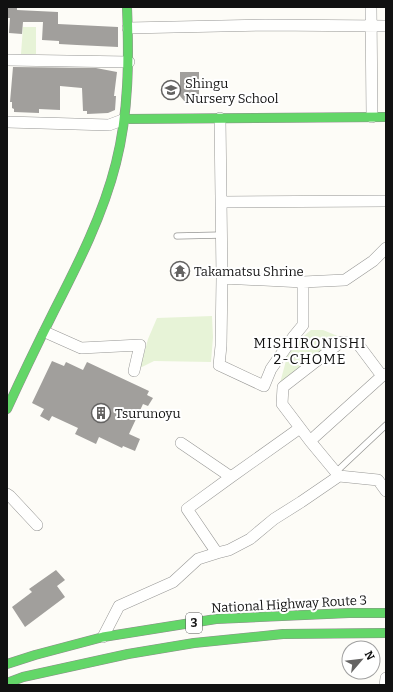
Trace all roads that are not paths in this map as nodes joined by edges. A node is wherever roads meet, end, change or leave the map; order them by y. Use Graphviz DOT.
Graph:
graph roads {
  1 [pos="127,7"];
  2 [pos="371,7"];
  3 [pos="371,26"];
  4 [pos="386,26"];
  5 [pos="128,28"];
  6 [pos="7,60"];
  7 [pos="129,62"];
  8 [pos="372,117"];
  9 [pos="386,117"];
  10 [pos="220,118"];
  11 [pos="125,119"];
  12 [pos="7,122"];
  13 [pos="386,201"];
  14 [pos="221,202"];
  15 [pos="221,235"];
  16 [pos="177,236"];
  17 [pos="386,248"];
  18 [pos="222,278"];
  19 [pos="303,282"];
  20 [pos="44,332"];
  21 [pos="134,371"];
  22 [pos="384,375"];
  23 [pos="10,396"];
  24 [pos="7,409"];
  25 [pos="386,425"];
  26 [pos="300,428"];
  27 [pos="310,441"];
  28 [pos="181,443"];
  29 [pos="338,474"];
  30 [pos="231,477"];
  31 [pos="386,491"];
  32 [pos="7,494"];
  33 [pos="37,525"];
  34 [pos="217,553"];
  35 [pos="386,613"];
  36 [pos="386,633"];
  37 [pos="103,637"];
  38 [pos="7,664"];
  39 [pos="386,678"];
  40 [pos="7,683"];
  41 [pos="385,685"];
  1 -- 5 [label="main road"];
  2 -- 3 [label="street"];
  3 -- 4 [label="street"];
  3 -- 5 [label="street"];
  3 -- 8 [label="street"];
  5 -- 7 [label="main road"];
  6 -- 7 [label="street"];
  7 -- 11 [label="main road"];
  8 -- 9 [label="main road"];
  8 -- 10 [label="main road"];
  10 -- 11 [label="main road"];
  10 -- 14 [label="street"];
  11 -- 12 [label="street"];
  11 -- 20 [label="main road"];
  13 -- 14 [label="street"];
  14 -- 15 [label="street"];
  15 -- 16 [label="lane"];
  15 -- 18 [label="street"];
  17 -- 19 [label="street"];
  18 -- 19 [label="street"];
  18 -- 19 [label="street"];
  20 -- 21 [label="street"];
  20 -- 23 [label="main road"];
  22 -- 26 [label="street"];
  22 -- 27 [label="street"];
  23 -- 24 [label="main road"];
  25 -- 29 [label="lane"];
  26 -- 27 [label="street"];
  26 -- 30 [label="street"];
  27 -- 29 [label="street"];
  28 -- 30 [label="street"];
  29 -- 31 [label="street"];
  29 -- 34 [label="street"];
  30 -- 34 [label="street"];
  32 -- 33 [label="street"];
  34 -- 37 [label="street"];
  35 -- 37 [label="main road, National Highway Route 3 / 3"];
  36 -- 40 [label="main road, 3"];
  37 -- 38 [label="main road, National Highway Route 3 / 3"];
  39 -- 41 [label="street"];
}
